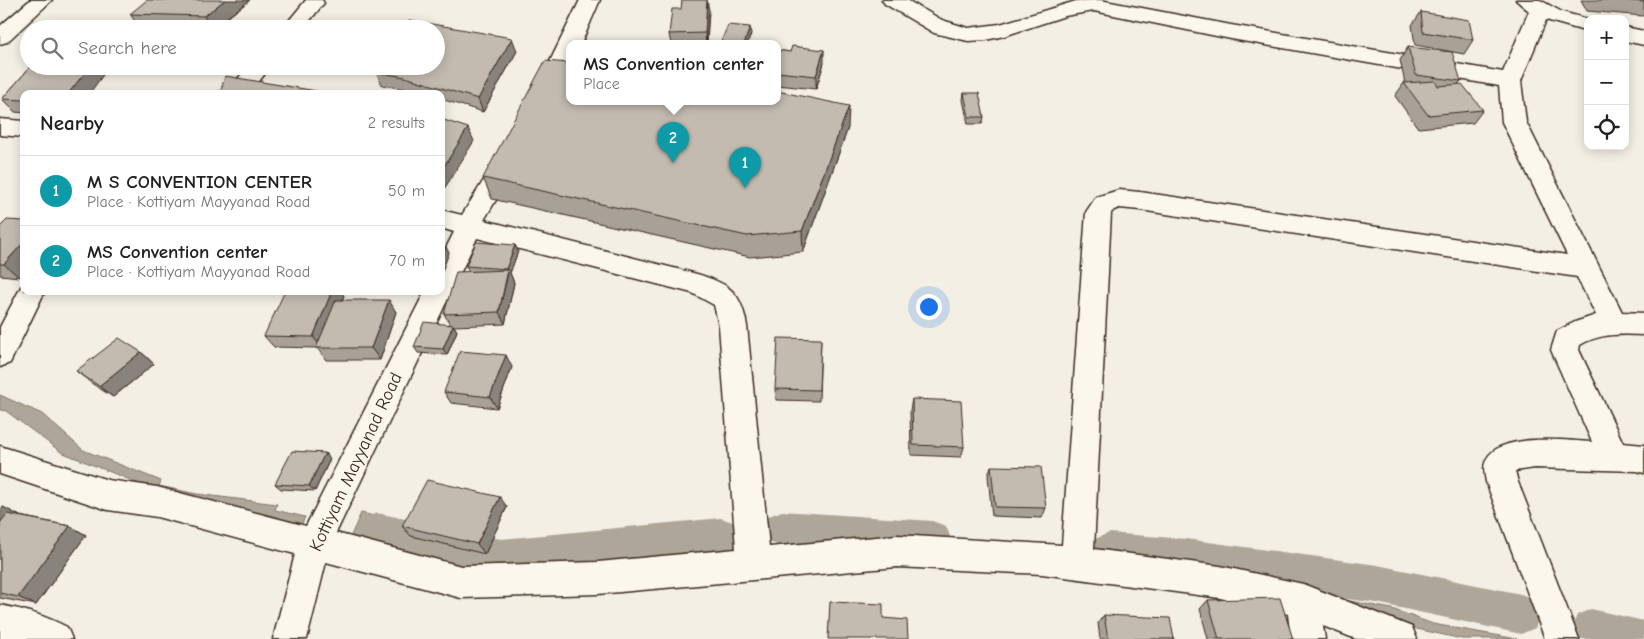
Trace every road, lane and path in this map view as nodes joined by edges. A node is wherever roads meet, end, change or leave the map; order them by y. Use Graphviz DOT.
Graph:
graph roads {
  1 [pos="42,0"];
  2 [pos="590,0"];
  3 [pos="892,0"];
  4 [pos="314,3"];
  5 [pos="1533,5"];
  6 [pos="300,20"];
  7 [pos="1584,25"];
  8 [pos="1629,35"];
  9 [pos="0,37"];
  10 [pos="1644,38"];
  11 [pos="572,40"];
  12 [pos="566,53"];
  13 [pos="253,75"];
  14 [pos="1510,81"];
  15 [pos="240,90"];
  16 [pos="535,112"];
  17 [pos="0,126"];
  18 [pos="20,128"];
  19 [pos="516,145"];
  20 [pos="445,220"];
  21 [pos="471,227"];
  22 [pos="1586,268"];
  23 [pos="445,278"];
  24 [pos="30,295"];
  25 [pos="437,295"];
  26 [pos="1613,322"];
  27 [pos="1644,324"];
  28 [pos="0,355"];
  29 [pos="1614,456"];
  30 [pos="1644,459"];
  31 [pos="0,460"];
  32 [pos="314,544"];
  33 [pos="1077,562"];
  34 [pos="754,564"];
  35 [pos="1303,601"];
  36 [pos="0,622"];
  37 [pos="55,639"];
  38 [pos="290,639"];
  39 [pos="1308,639"];
  40 [pos="1400,639"];
  41 [pos="1562,639"];
  1 -- 9 [label="street"];
  2 -- 11 [label="street"];
  3 -- 14 [label="street"];
  4 -- 6 [label="street"];
  5 -- 7 [label="street"];
  5 -- 14 [label="street"];
  8 -- 10 [label="street"];
  12 -- 16 [label="street"];
  13 -- 15 [label="street"];
  14 -- 22 [label="street"];
  17 -- 18 [label="street"];
  19 -- 21 [label="street"];
  20 -- 21 [label="street"];
  21 -- 23 [label="street"];
  21 -- 34 [label="street"];
  22 -- 26 [label="street"];
  22 -- 33 [label="street"];
  24 -- 28 [label="street"];
  25 -- 32 [label="street, Kottiyam Mayyanad Road"];
  26 -- 27 [label="street"];
  26 -- 29 [label="street"];
  29 -- 30 [label="street"];
  29 -- 41 [label="street"];
  31 -- 32 [label="street"];
  32 -- 34 [label="street"];
  32 -- 38 [label="street, Kottiyam Mayyanad Road"];
  33 -- 34 [label="street"];
  33 -- 35 [label="street"];
  35 -- 39 [label="street"];
  35 -- 40 [label="street"];
  36 -- 37 [label="street"];
}
